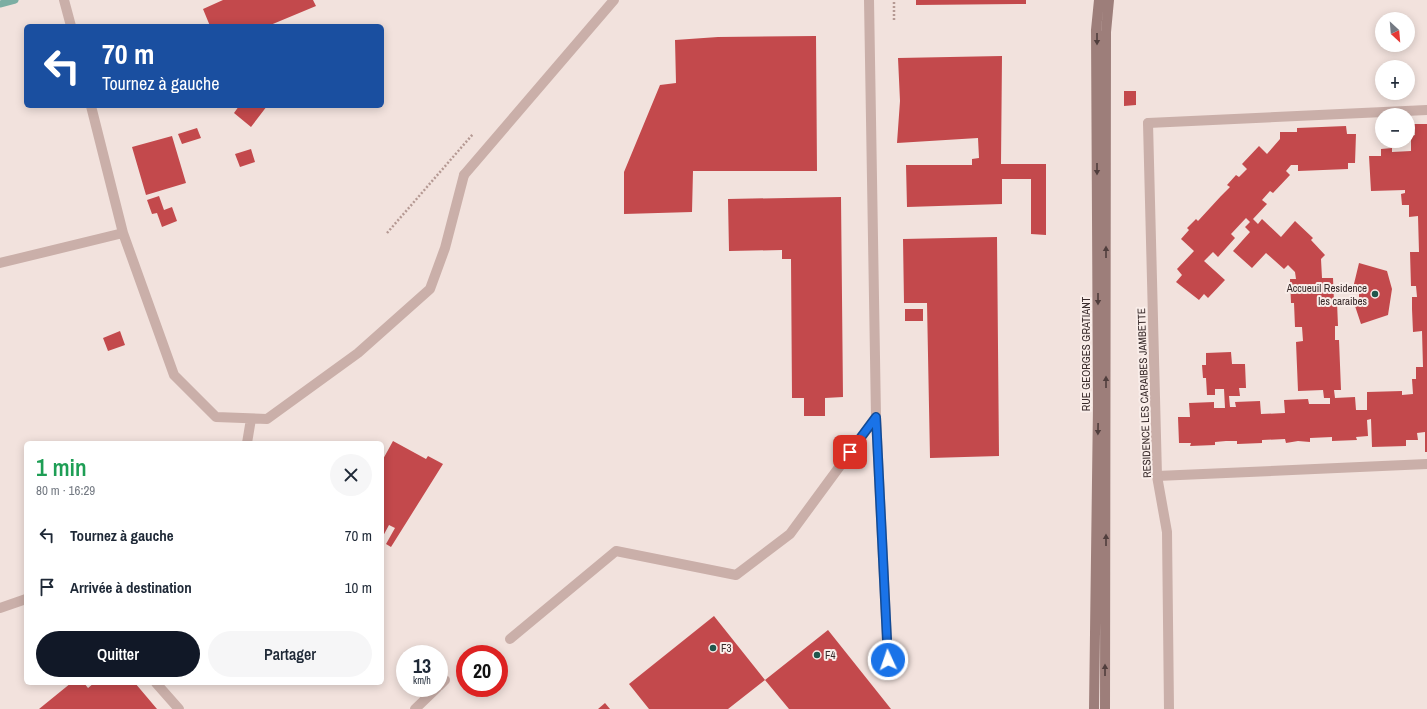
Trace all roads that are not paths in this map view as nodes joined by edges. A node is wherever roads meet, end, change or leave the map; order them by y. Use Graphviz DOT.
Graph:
graph roads {
  1 [pos="64,0"];
  2 [pos="614,0"];
  3 [pos="869,0"];
  4 [pos="1099,0"];
  5 [pos="1109,0"];
  6 [pos="70,24"];
  7 [pos="92,108"];
  8 [pos="1427,110"];
  9 [pos="123,233"];
  10 [pos="0,263"];
  11 [pos="876,417"];
  12 [pos="251,419"];
  13 [pos="248,441"];
  14 [pos="1427,464"];
  15 [pos="1157,476"];
  16 [pos="24,600"];
  17 [pos="0,608"];
  18 [pos="510,639"];
  19 [pos="888,660"];
  20 [pos="158,685"];
  21 [pos="428,697"];
  22 [pos="179,709"];
  23 [pos="415,709"];
  24 [pos="1094,709"];
  25 [pos="1105,709"];
  26 [pos="1169,709"];
  1 -- 6 [label="street"];
  2 -- 12 [label="street"];
  3 -- 11 [label="street"];
  4 -- 24 [label="main road, RUE GEORGES GRATIANT, one-way"];
  25 -- 5 [label="main road, RUE GEORGES GRATIANT, one-way"];
  7 -- 9 [label="street"];
  8 -- 15 [label="street, RESIDENCE LES CARAIBES JAMBETTE"];
  9 -- 10 [label="street"];
  9 -- 12 [label="street"];
  11 -- 18 [label="street"];
  11 -- 19 [label="street"];
  12 -- 13 [label="street"];
  14 -- 15 [label="street"];
  15 -- 26 [label="street, RESIDENCE LES CARAIBES JAMBETTE"];
  16 -- 17 [label="street"];
  20 -- 22 [label="street"];
  21 -- 23 [label="street"];
}
